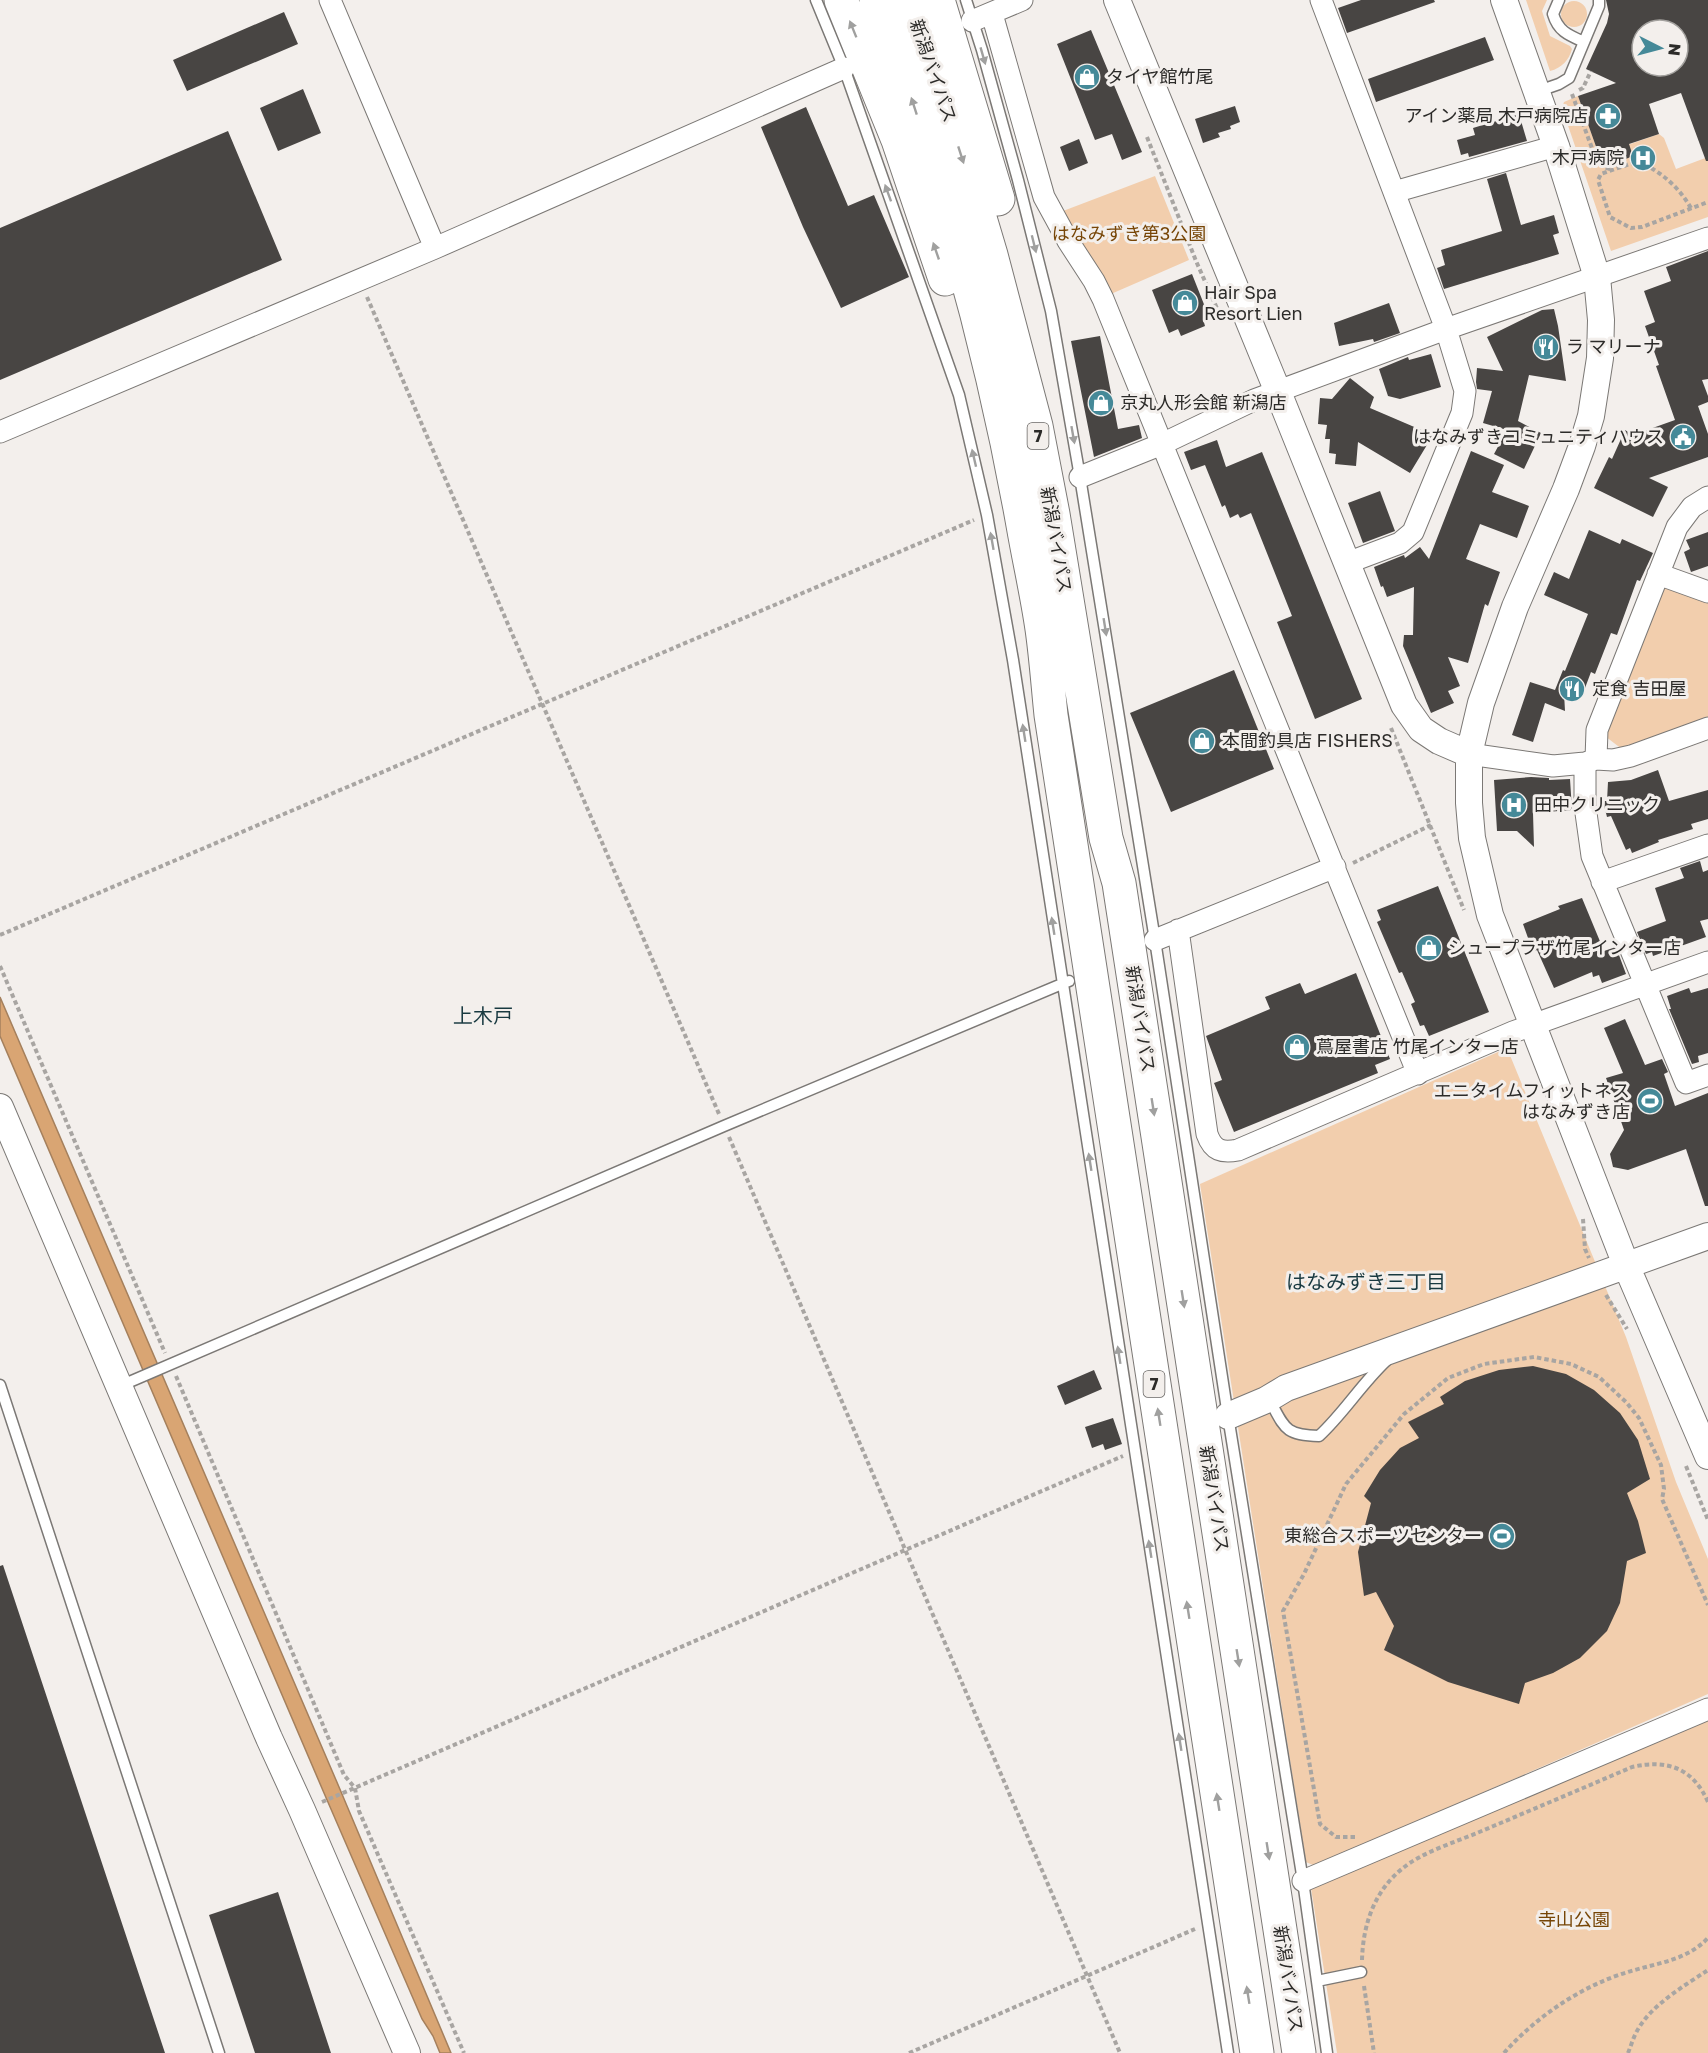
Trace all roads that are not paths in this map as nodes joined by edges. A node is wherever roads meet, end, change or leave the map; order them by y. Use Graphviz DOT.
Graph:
graph roads {
  1 [pos="330,0"];
  2 [pos="816,0"];
  3 [pos="841,0"];
  4 [pos="876,0"];
  5 [pos="909,0"];
  6 [pos="938,0"];
  7 [pos="966,0"];
  8 [pos="1022,0"];
  9 [pos="1117,0"];
  10 [pos="1321,0"];
  11 [pos="1504,0"];
  12 [pos="1559,0"];
  13 [pos="1599,0"];
  14 [pos="975,20"];
  15 [pos="1584,42"];
  16 [pos="848,66"];
  17 [pos="1536,92"];
  18 [pos="1556,146"];
  19 [pos="1394,192"];
  20 [pos="1708,238"];
  21 [pos="435,248"];
  22 [pos="1597,277"];
  23 [pos="1446,329"];
  24 [pos="1278,392"];
  25 [pos="0,432"];
  26 [pos="1162,444"];
  27 [pos="1080,477"];
  28 [pos="1708,497"];
  29 [pos="1347,563"];
  30 [pos="1658,574"];
  31 [pos="1708,592"];
  32 [pos="1051,715"];
  33 [pos="1708,728"];
  34 [pos="1469,754"];
  35 [pos="1591,761"];
  36 [pos="1708,845"];
  37 [pos="1335,867"];
  38 [pos="1602,882"];
  39 [pos="1119,883"];
  40 [pos="1178,930"];
  41 [pos="1151,942"];
  42 [pos="1708,962"];
  43 [pos="1066,982"];
  44 [pos="1645,985"];
  45 [pos="1533,1024"];
  46 [pos="1418,1074"];
  47 [pos="1708,1075"];
  48 [pos="0,1107"];
  49 [pos="1708,1236"];
  50 [pos="1626,1265"];
  51 [pos="1402,1346"];
  52 [pos="127,1383"];
  53 [pos="0,1386"];
  54 [pos="1269,1399"];
  55 [pos="1228,1416"];
  56 [pos="1708,1456"];
  57 [pos="1708,1709"];
  58 [pos="1303,1881"];
  59 [pos="1361,1972"];
  60 [pos="1317,1981"];
  61 [pos="219,2053"];
  62 [pos="407,2053"];
  63 [pos="1228,2053"];
  64 [pos="1257,2053"];
  65 [pos="1299,2053"];
  66 [pos="1327,2053"];
  1 -- 21 [label="street"];
  2 -- 16 [label="lane"];
  32 -- 3 [label="highway, one-way"];
  32 -- 4 [label="highway, 新潟バイパス / 7, one-way"];
  5 -- 39 [label="highway, 新潟バイパス / 7, one-way"];
  6 -- 39 [label="highway"];
  7 -- 14 [label="lane"];
  8 -- 14 [label="street"];
  9 -- 24 [label="street"];
  10 -- 19 [label="street"];
  11 -- 17 [label="street"];
  12 -- 15 [label="lane"];
  13 -- 15 [label="lane"];
  14 -- 26 [label="street"];
  14 -- 27 [label="lane, one-way"];
  15 -- 17 [label="lane"];
  16 -- 21 [label="street"];
  43 -- 16 [label="lane, one-way"];
  17 -- 18 [label="street"];
  18 -- 19 [label="street"];
  18 -- 22 [label="street"];
  19 -- 23 [label="street"];
  20 -- 22 [label="street"];
  21 -- 25 [label="street"];
  22 -- 23 [label="street"];
  22 -- 34 [label="street"];
  23 -- 24 [label="street"];
  23 -- 29 [label="street"];
  24 -- 26 [label="street"];
  24 -- 29 [label="street"];
  26 -- 27 [label="street"];
  26 -- 37 [label="street"];
  27 -- 41 [label="lane, one-way"];
  28 -- 30 [label="street"];
  29 -- 34 [label="street"];
  30 -- 31 [label="street"];
  30 -- 35 [label="street"];
  64 -- 32 [label="highway, 新潟バイパス / 7, one-way"];
  33 -- 35 [label="street"];
  34 -- 35 [label="street"];
  34 -- 45 [label="street"];
  35 -- 38 [label="street"];
  36 -- 38 [label="street"];
  37 -- 40 [label="street"];
  37 -- 46 [label="street"];
  38 -- 44 [label="street"];
  39 -- 65 [label="highway, 新潟バイパス / 7, one-way"];
  40 -- 41 [label="street"];
  40 -- 46 [label="street"];
  41 -- 55 [label="lane"];
  42 -- 44 [label="street"];
  43 -- 52 [label="lane"];
  63 -- 43 [label="lane, one-way"];
  44 -- 45 [label="street"];
  44 -- 47 [label="street"];
  45 -- 46 [label="street"];
  45 -- 50 [label="street"];
  48 -- 52 [label="street"];
  49 -- 50 [label="street"];
  50 -- 51 [label="street"];
  50 -- 56 [label="street"];
  51 -- 54 [label="street"];
  51 -- 54 [label="lane"];
  52 -- 62 [label="street"];
  53 -- 61 [label="lane"];
  54 -- 55 [label="street"];
  55 -- 58 [label="lane"];
  57 -- 58 [label="street"];
  58 -- 60 [label="lane"];
  59 -- 60 [label="lane"];
  60 -- 66 [label="lane"];
}
